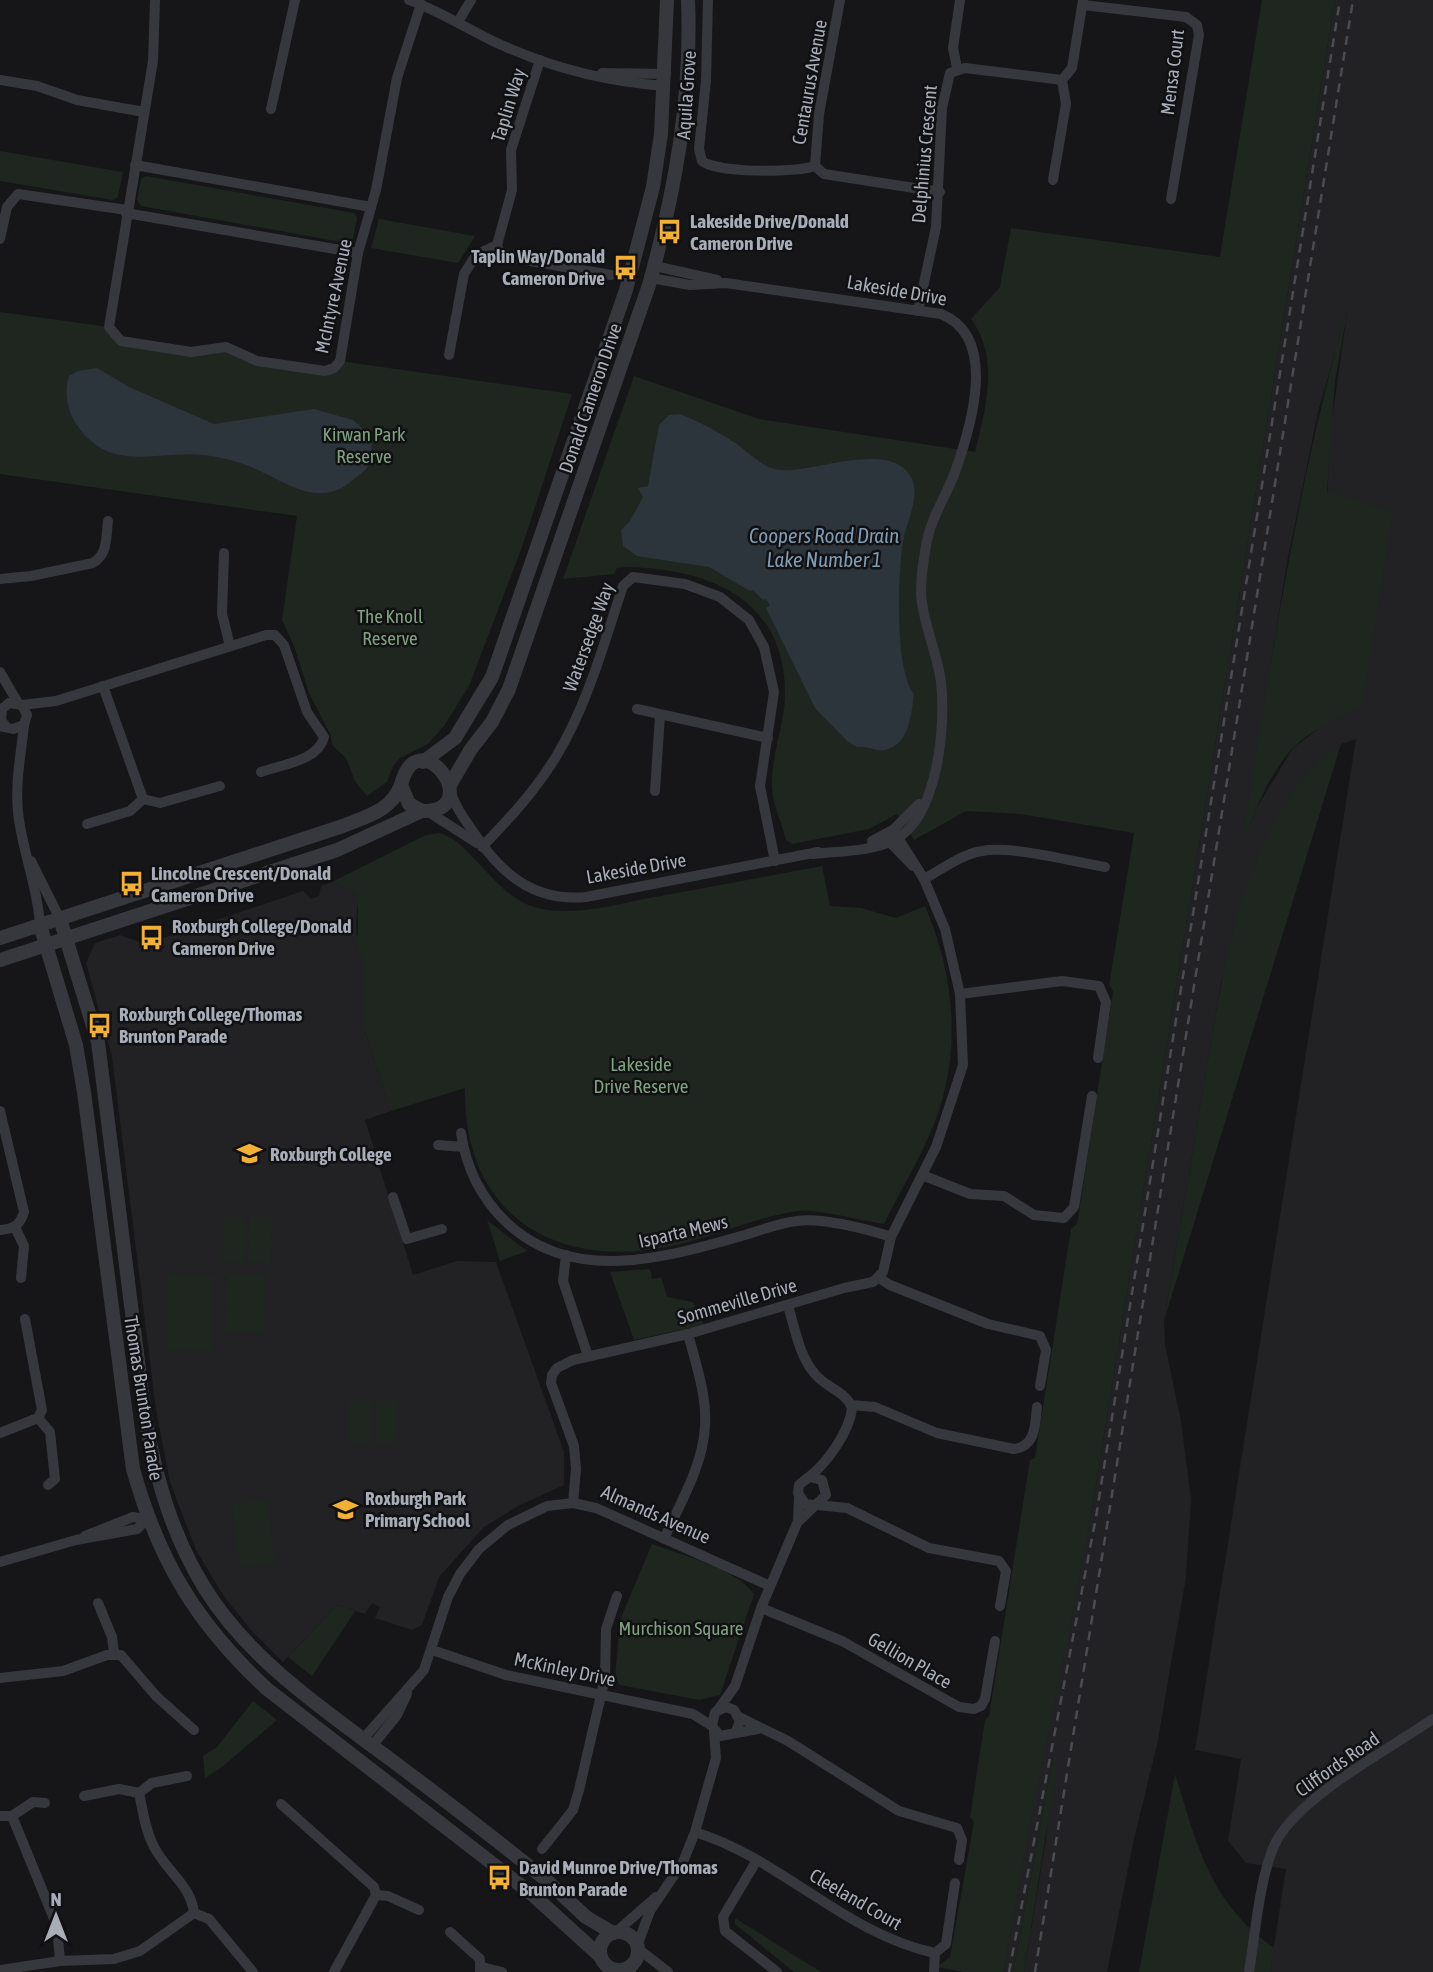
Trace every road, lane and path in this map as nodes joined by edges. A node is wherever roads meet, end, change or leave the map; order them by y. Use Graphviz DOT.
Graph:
graph roads {
  1 [pos="155,0"];
  2 [pos="295,0"];
  3 [pos="410,0"];
  4 [pos="471,0"];
  5 [pos="667,0"];
  6 [pos="688,0"];
  7 [pos="708,0"];
  8 [pos="840,0"];
  9 [pos="960,0"];
  10 [pos="1083,2"];
  11 [pos="421,4"];
  12 [pos="458,22"];
  13 [pos="540,60"];
  14 [pos="957,68"];
  15 [pos="0,80"];
  16 [pos="665,80"];
  17 [pos="1062,80"];
  18 [pos="687,81"];
  19 [pos="271,109"];
  20 [pos="144,112"];
  21 [pos="135,165"];
  22 [pos="814,166"];
  23 [pos="1053,180"];
  24 [pos="940,192"];
  25 [pos="1171,199"];
  26 [pos="371,207"];
  27 [pos="126,212"];
  28 [pos="0,239"];
  29 [pos="497,245"];
  30 [pos="358,253"];
  31 [pos="633,267"];
  32 [pos="653,272"];
  33 [pos="611,275"];
  34 [pos="918,311"];
  35 [pos="449,355"];
  36 [pos="108,521"];
  37 [pos="224,553"];
  38 [pos="0,579"];
  39 [pos="230,646"];
  40 [pos="0,673"];
  41 [pos="103,686"];
  42 [pos="56,702"];
  43 [pos="20,704"];
  44 [pos="637,709"];
  45 [pos="1,710"];
  46 [pos="660,715"];
  47 [pos="24,724"];
  48 [pos="5,727"];
  49 [pos="768,738"];
  50 [pos="423,762"];
  51 [pos="19,764"];
  52 [pos="261,772"];
  53 [pos="401,785"];
  54 [pos="220,786"];
  55 [pos="450,788"];
  56 [pos="655,791"];
  57 [pos="143,799"];
  58 [pos="425,811"];
  59 [pos="87,824"];
  60 [pos="891,836"];
  61 [pos="482,847"];
  62 [pos="29,859"];
  63 [pos="775,861"];
  64 [pos="1105,867"];
  65 [pos="924,879"];
  66 [pos="60,919"];
  67 [pos="40,925"];
  68 [pos="0,938"];
  69 [pos="66,939"];
  70 [pos="47,945"];
  71 [pos="0,960"];
  72 [pos="960,994"];
  73 [pos="1098,1058"];
  74 [pos="1092,1096"];
  75 [pos="0,1111"];
  76 [pos="461,1133"];
  77 [pos="438,1145"];
  78 [pos="463,1147"];
  79 [pos="922,1175"];
  80 [pos="393,1197"];
  81 [pos="15,1227"];
  82 [pos="442,1229"];
  83 [pos="0,1230"];
  84 [pos="891,1237"];
  85 [pos="566,1255"];
  86 [pos="21,1278"];
  87 [pos="879,1278"];
  88 [pos="788,1306"];
  89 [pos="25,1319"];
  90 [pos="688,1334"];
  91 [pos="588,1356"];
  92 [pos="1041,1386"];
  93 [pos="851,1405"];
  94 [pos="1037,1407"];
  95 [pos="38,1418"];
  96 [pos="0,1433"];
  97 [pos="827,1459"];
  98 [pos="809,1477"];
  99 [pos="48,1485"];
  100 [pos="825,1485"];
  101 [pos="799,1498"];
  102 [pos="573,1503"];
  103 [pos="816,1505"];
  104 [pos="847,1508"];
  105 [pos="167,1513"];
  106 [pos="798,1521"];
  107 [pos="139,1522"];
  108 [pos="664,1539"];
  109 [pos="0,1562"];
  110 [pos="770,1586"];
  111 [pos="617,1596"];
  112 [pos="98,1603"];
  113 [pos="1000,1606"];
  114 [pos="761,1608"];
  115 [pos="995,1641"];
  116 [pos="432,1650"];
  117 [pos="114,1653"];
  118 [pos="0,1678"];
  119 [pos="735,1686"];
  120 [pos="602,1695"];
  121 [pos="717,1711"];
  122 [pos="693,1714"];
  123 [pos="738,1715"];
  124 [pos="1433,1719"];
  125 [pos="713,1728"];
  126 [pos="758,1728"];
  127 [pos="194,1730"];
  128 [pos="734,1733"];
  129 [pos="368,1742"];
  130 [pos="355,1758"];
  131 [pos="716,1758"];
  132 [pos="187,1776"];
  133 [pos="139,1793"];
  134 [pos="84,1796"];
  135 [pos="45,1803"];
  136 [pos="281,1804"];
  137 [pos="0,1816"];
  138 [pos="12,1816"];
  139 [pos="695,1832"];
  140 [pos="542,1849"];
  141 [pos="757,1860"];
  142 [pos="959,1860"];
  143 [pos="955,1883"];
  144 [pos="664,1890"];
  145 [pos="376,1895"];
  146 [pos="419,1910"];
  147 [pos="194,1913"];
  148 [pos="450,1932"];
  149 [pos="615,1932"];
  150 [pos="637,1947"];
  151 [pos="935,1953"];
  152 [pos="601,1958"];
  153 [pos="60,1961"];
  154 [pos="0,1969"];
  155 [pos="481,1969"];
  156 [pos="622,1971"];
  157 [pos="253,1972"];
  158 [pos="334,1972"];
  159 [pos="502,1972"];
  160 [pos="593,1972"];
  161 [pos="668,1972"];
  162 [pos="777,1972"];
  163 [pos="934,1972"];
  164 [pos="1249,1972"];
  1 -- 20 [label="street, McIntyre Avenue"];
  2 -- 19 [label="street"];
  3 -- 11 [label="street"];
  4 -- 12 [label="street"];
  5 -- 16 [label="street, Donald Cameron Drive"];
  6 -- 18 [label="street, Donald Cameron Drive"];
  7 -- 22 [label="street, Aquila Grove"];
  8 -- 22 [label="street, Centaurus Avenue"];
  9 -- 14 [label="street"];
  10 -- 17 [label="street"];
  10 -- 25 [label="street, Mensa Court"];
  11 -- 12 [label="street"];
  11 -- 26 [label="street, McIntyre Avenue"];
  12 -- 13 [label="street"];
  13 -- 16 [label="street"];
  13 -- 29 [label="street, Taplin Way"];
  14 -- 17 [label="street, Delphinius Crescent"];
  14 -- 24 [label="street, Delphinius Crescent"];
  15 -- 20 [label="street"];
  16 -- 18 [label="street"];
  16 -- 31 [label="street, Donald Cameron Drive"];
  17 -- 23 [label="street"];
  18 -- 32 [label="street, Donald Cameron Drive"];
  20 -- 21 [label="street, McIntyre Avenue"];
  21 -- 26 [label="street"];
  21 -- 27 [label="street, McIntyre Avenue"];
  22 -- 24 [label="street, Centaurus Avenue"];
  24 -- 34 [label="street, Delphinius Crescent"];
  26 -- 30 [label="street, McIntyre Avenue"];
  27 -- 28 [label="street"];
  27 -- 30 [label="street"];
  27 -- 30 [label="street, McIntyre Avenue"];
  29 -- 33 [label="street"];
  29 -- 35 [label="street"];
  31 -- 32 [label="street, Lakeside Drive"];
  31 -- 50 [label="street, Donald Cameron Drive"];
  32 -- 34 [label="street, Lakeside Drive"];
  32 -- 55 [label="street, Donald Cameron Drive"];
  34 -- 60 [label="street, Lakeside Drive"];
  36 -- 38 [label="street"];
  37 -- 39 [label="street"];
  39 -- 41 [label="street"];
  39 -- 52 [label="street"];
  40 -- 43 [label="street"];
  40 -- 45 [label="street"];
  41 -- 42 [label="street"];
  41 -- 57 [label="street"];
  42 -- 43 [label="street"];
  42 -- 47 [label="street"];
  43 -- 45 [label="street"];
  43 -- 47 [label="street"];
  44 -- 46 [label="street"];
  45 -- 48 [label="street"];
  46 -- 49 [label="street"];
  46 -- 56 [label="street"];
  47 -- 48 [label="street"];
  47 -- 51 [label="street"];
  48 -- 51 [label="street"];
  49 -- 61 [label="street, Watersedge Way"];
  49 -- 63 [label="street, Watersedge Way"];
  50 -- 53 [label="street"];
  50 -- 55 [label="street"];
  51 -- 62 [label="street"];
  53 -- 58 [label="street"];
  53 -- 66 [label="street"];
  54 -- 57 [label="street"];
  55 -- 58 [label="street"];
  55 -- 61 [label="street, Lakeside Drive"];
  57 -- 59 [label="street"];
  58 -- 61 [label="street, Lakeside Drive"];
  58 -- 69 [label="street"];
  60 -- 63 [label="street, Lakeside Drive"];
  60 -- 65 [label="street"];
  61 -- 63 [label="street, Lakeside Drive"];
  62 -- 66 [label="street"];
  62 -- 67 [label="street"];
  64 -- 65 [label="street"];
  65 -- 72 [label="street"];
  66 -- 67 [label="street"];
  66 -- 69 [label="street, Thomas Brunton Parade"];
  67 -- 68 [label="street"];
  67 -- 70 [label="street, Thomas Brunton Parade"];
  69 -- 70 [label="street"];
  69 -- 105 [label="street, Thomas Brunton Parade"];
  70 -- 71 [label="street"];
  70 -- 107 [label="street, Thomas Brunton Parade"];
  72 -- 73 [label="street"];
  72 -- 79 [label="street"];
  74 -- 79 [label="street"];
  75 -- 81 [label="street"];
  76 -- 78 [label="street, Isparta Mews"];
  77 -- 78 [label="street"];
  78 -- 85 [label="street, Isparta Mews"];
  79 -- 84 [label="street"];
  80 -- 82 [label="street"];
  81 -- 83 [label="street"];
  81 -- 86 [label="street"];
  84 -- 85 [label="street, Isparta Mews"];
  84 -- 87 [label="street"];
  85 -- 91 [label="street"];
  87 -- 88 [label="street, Sommeville Drive"];
  87 -- 92 [label="street"];
  88 -- 90 [label="street, Sommeville Drive"];
  88 -- 93 [label="street"];
  89 -- 95 [label="street"];
  90 -- 91 [label="street, Sommeville Drive"];
  90 -- 108 [label="street"];
  91 -- 102 [label="street, Sommeville Drive"];
  93 -- 94 [label="street"];
  93 -- 97 [label="street"];
  95 -- 96 [label="street"];
  95 -- 99 [label="street"];
  97 -- 98 [label="street"];
  97 -- 100 [label="street"];
  98 -- 100 [label="street"];
  98 -- 101 [label="street"];
  100 -- 103 [label="street"];
  100 -- 104 [label="street"];
  101 -- 103 [label="street"];
  101 -- 106 [label="street"];
  102 -- 108 [label="street, Almands Avenue"];
  102 -- 116 [label="street, Almands Avenue"];
  103 -- 104 [label="street"];
  103 -- 106 [label="street"];
  104 -- 113 [label="street"];
  105 -- 107 [label="street"];
  105 -- 129 [label="street, Thomas Brunton Parade"];
  106 -- 110 [label="street"];
  107 -- 109 [label="street"];
  107 -- 130 [label="street, Thomas Brunton Parade"];
  108 -- 110 [label="street, Almands Avenue"];
  110 -- 114 [label="street"];
  111 -- 120 [label="street"];
  112 -- 117 [label="street"];
  114 -- 115 [label="street, Gellion Place"];
  114 -- 119 [label="street"];
  116 -- 120 [label="street, McKinley Drive"];
  116 -- 129 [label="street, Almands Avenue"];
  117 -- 118 [label="street"];
  117 -- 127 [label="street"];
  119 -- 121 [label="street"];
  119 -- 123 [label="street"];
  120 -- 122 [label="street, McKinley Drive"];
  120 -- 140 [label="street"];
  121 -- 122 [label="street, McKinley Drive"];
  121 -- 123 [label="street"];
  121 -- 125 [label="street"];
  122 -- 125 [label="street, McKinley Drive"];
  123 -- 126 [label="street"];
  123 -- 128 [label="street"];
  124 -- 164 [label="street, Cliffords Road"];
  125 -- 128 [label="street"];
  125 -- 131 [label="street"];
  126 -- 128 [label="street"];
  126 -- 142 [label="street"];
  128 -- 131 [label="street"];
  129 -- 130 [label="street, Almands Avenue"];
  129 -- 149 [label="street, Thomas Brunton Parade"];
  130 -- 152 [label="street, Thomas Brunton Parade"];
  131 -- 139 [label="street"];
  132 -- 133 [label="street"];
  133 -- 134 [label="street"];
  133 -- 147 [label="street"];
  135 -- 138 [label="street"];
  136 -- 145 [label="street"];
  137 -- 138 [label="street"];
  138 -- 153 [label="street"];
  139 -- 141 [label="street, Cleeland Court"];
  139 -- 144 [label="street"];
  141 -- 151 [label="street, Cleeland Court"];
  141 -- 162 [label="street"];
  143 -- 151 [label="street"];
  144 -- 149 [label="street"];
  144 -- 150 [label="street"];
  145 -- 146 [label="street"];
  145 -- 158 [label="street"];
  147 -- 153 [label="street"];
  147 -- 157 [label="street"];
  148 -- 155 [label="street"];
  149 -- 150 [label="street"];
  149 -- 152 [label="street"];
  150 -- 156 [label="street"];
  150 -- 161 [label="street"];
  151 -- 163 [label="street"];
  152 -- 156 [label="street"];
  152 -- 160 [label="street"];
  153 -- 154 [label="street"];
  155 -- 159 [label="street"];
}
